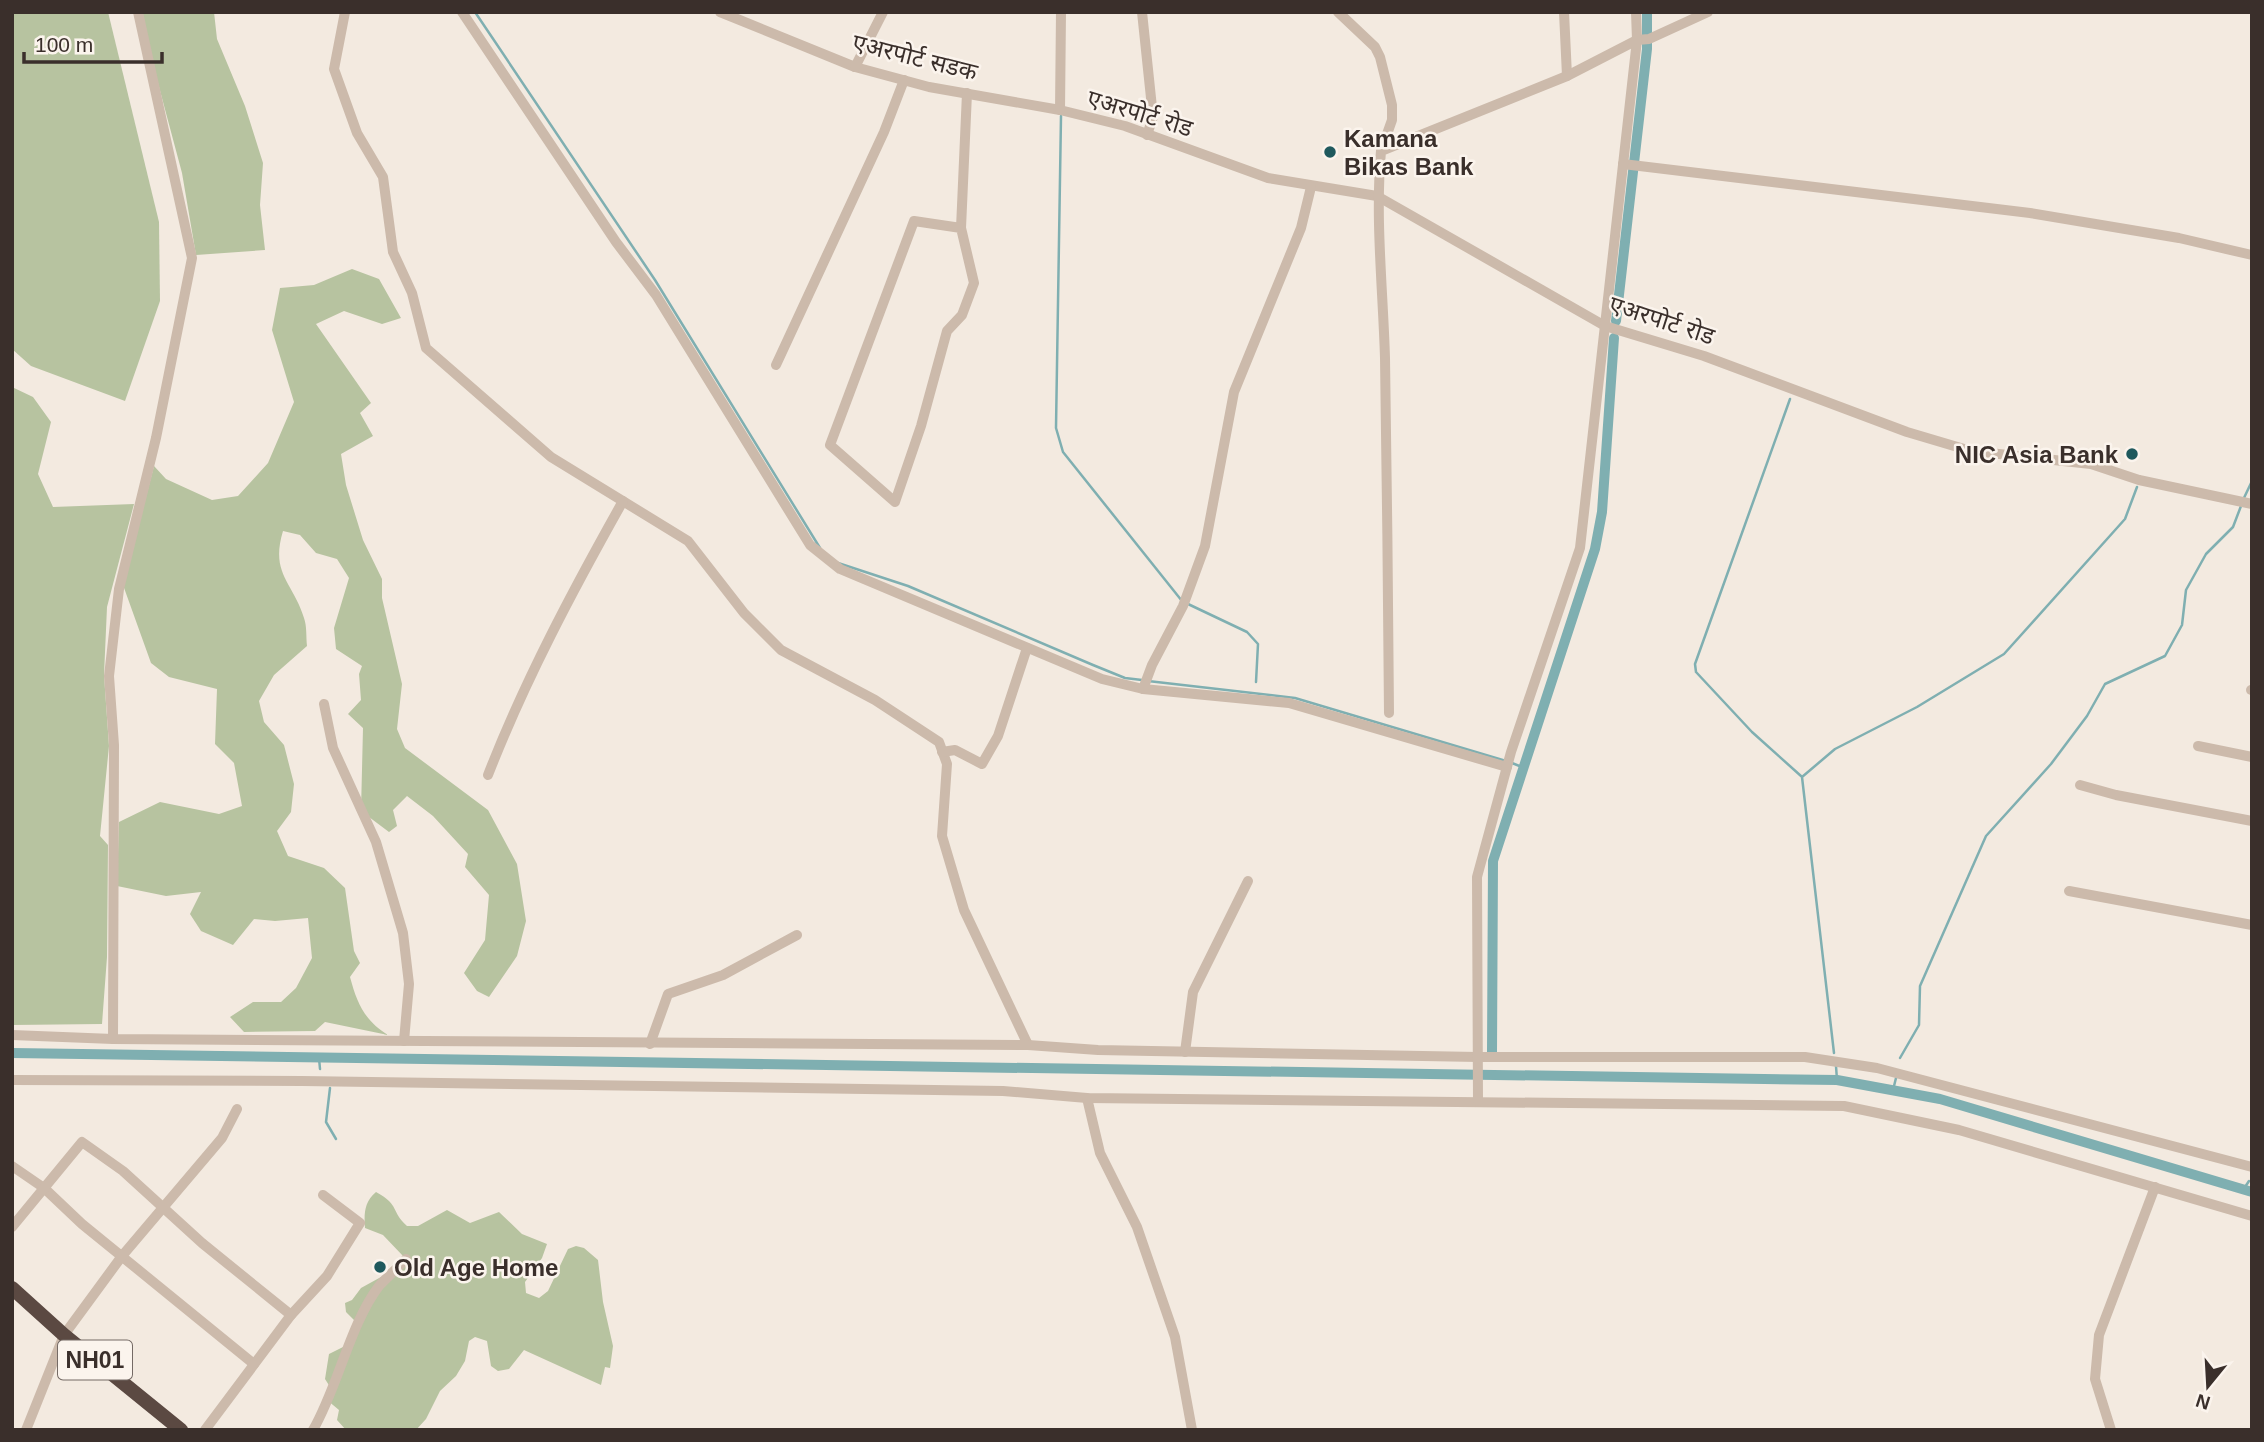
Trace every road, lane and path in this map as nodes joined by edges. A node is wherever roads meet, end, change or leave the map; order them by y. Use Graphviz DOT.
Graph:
graph roads {
  1 [pos="138,12"];
  2 [pos="345,12"];
  3 [pos="462,12"];
  4 [pos="720,12"];
  5 [pos="883,12"];
  6 [pos="1061,12"];
  7 [pos="1142,12"];
  8 [pos="1338,12"];
  9 [pos="1563,12"];
  10 [pos="1636,12"];
  11 [pos="1708,12"];
  12 [pos="1642,39"];
  13 [pos="855,67"];
  14 [pos="1567,76"];
  15 [pos="904,80"];
  16 [pos="967,93"];
  17 [pos="1063,111"];
  18 [pos="1147,135"];
  19 [pos="1381,151"];
  20 [pos="1629,165"];
  21 [pos="1311,187"];
  22 [pos="1377,196"];
  23 [pos="961,228"];
  24 [pos="2252,255"];
  25 [pos="1605,326"];
  26 [pos="776,365"];
  27 [pos="622,501"];
  28 [pos="2252,504"];
  29 [pos="1027,648"];
  30 [pos="1143,690"];
  31 [pos="324,704"];
  32 [pos="1389,713"];
  33 [pos="2198,746"];
  34 [pos="942,752"];
  35 [pos="2252,757"];
  36 [pos="1507,765"];
  37 [pos="488,775"];
  38 [pos="2080,785"];
  39 [pos="2252,821"];
  40 [pos="1248,881"];
  41 [pos="2069,891"];
  42 [pos="2252,925"];
  43 [pos="797,935"];
  44 [pos="12,1035"];
  45 [pos="113,1040"];
  46 [pos="404,1041"];
  47 [pos="650,1044"];
  48 [pos="1028,1045"];
  49 [pos="1185,1052"];
  50 [pos="1478,1057"];
  51 [pos="12,1080"];
  52 [pos="1478,1096"];
  53 [pos="1087,1098"];
  54 [pos="237,1109"];
  55 [pos="12,1166"];
  56 [pos="2252,1167"];
  57 [pos="2155,1187"];
  58 [pos="44,1188"];
  59 [pos="323,1195"];
  60 [pos="162,1208"];
  61 [pos="2252,1216"];
  62 [pos="12,1227"];
  63 [pos="122,1256"];
  64 [pos="407,1259"];
  65 [pos="12,1288"];
  66 [pos="291,1315"];
  67 [pos="64,1335"];
  68 [pos="254,1364"];
  69 [pos="26,1430"];
  70 [pos="181,1430"];
  71 [pos="205,1430"];
  72 [pos="313,1430"];
  73 [pos="1192,1430"];
  74 [pos="2111,1430"];
  1 -- 45 [label="street"];
  2 -- 27 [label="street"];
  3 -- 29 [label="street"];
  4 -- 13 [label="street, एअरपोर्ट सडक"];
  5 -- 13 [label="street"];
  6 -- 17 [label="street"];
  7 -- 18 [label="street"];
  8 -- 19 [label="street"];
  9 -- 14 [label="street"];
  10 -- 12 [label="street"];
  11 -- 12 [label="street"];
  12 -- 14 [label="street"];
  12 -- 20 [label="street"];
  13 -- 15 [label="street, एअरपोर्ट सडक"];
  14 -- 19 [label="street"];
  15 -- 16 [label="street, एअरपोर्ट सडक"];
  15 -- 26 [label="street"];
  16 -- 17 [label="street, एअरपोर्ट सडक"];
  16 -- 23 [label="street"];
  17 -- 18 [label="street, एअरपोर्ट रोड"];
  18 -- 21 [label="street, एअरपोर्ट रोड"];
  19 -- 22 [label="street"];
  20 -- 24 [label="street"];
  20 -- 25 [label="street"];
  21 -- 22 [label="street, एअरपोर्ट रोड"];
  21 -- 30 [label="street"];
  22 -- 25 [label="street, एअरपोर्ट रोड"];
  22 -- 32 [label="street"];
  23 -- 23 [label="street"];
  25 -- 28 [label="street, एअरपोर्ट रोड"];
  25 -- 36 [label="street"];
  27 -- 34 [label="street"];
  27 -- 37 [label="street"];
  29 -- 30 [label="street"];
  29 -- 34 [label="street"];
  30 -- 36 [label="street"];
  31 -- 46 [label="street"];
  33 -- 35 [label="street"];
  34 -- 48 [label="street"];
  36 -- 50 [label="street"];
  38 -- 39 [label="street"];
  40 -- 49 [label="street"];
  41 -- 42 [label="street"];
  43 -- 47 [label="street"];
  44 -- 45 [label="street"];
  45 -- 46 [label="street"];
  46 -- 47 [label="street"];
  47 -- 48 [label="street"];
  48 -- 49 [label="street"];
  49 -- 50 [label="street"];
  50 -- 52 [label="street"];
  50 -- 56 [label="street"];
  51 -- 53 [label="street"];
  52 -- 53 [label="street"];
  52 -- 57 [label="street"];
  53 -- 73 [label="street"];
  54 -- 60 [label="street"];
  55 -- 58 [label="street"];
  57 -- 61 [label="street"];
  57 -- 74 [label="street"];
  58 -- 60 [label="street"];
  58 -- 62 [label="street"];
  58 -- 63 [label="street"];
  59 -- 66 [label="street"];
  60 -- 63 [label="street"];
  60 -- 66 [label="street"];
  63 -- 67 [label="street"];
  63 -- 68 [label="street"];
  64 -- 72 [label="street"];
  65 -- 67 [label="highway, NH01"];
  66 -- 68 [label="street"];
  67 -- 69 [label="street"];
  67 -- 70 [label="highway, NH01"];
  68 -- 71 [label="street"];
}
